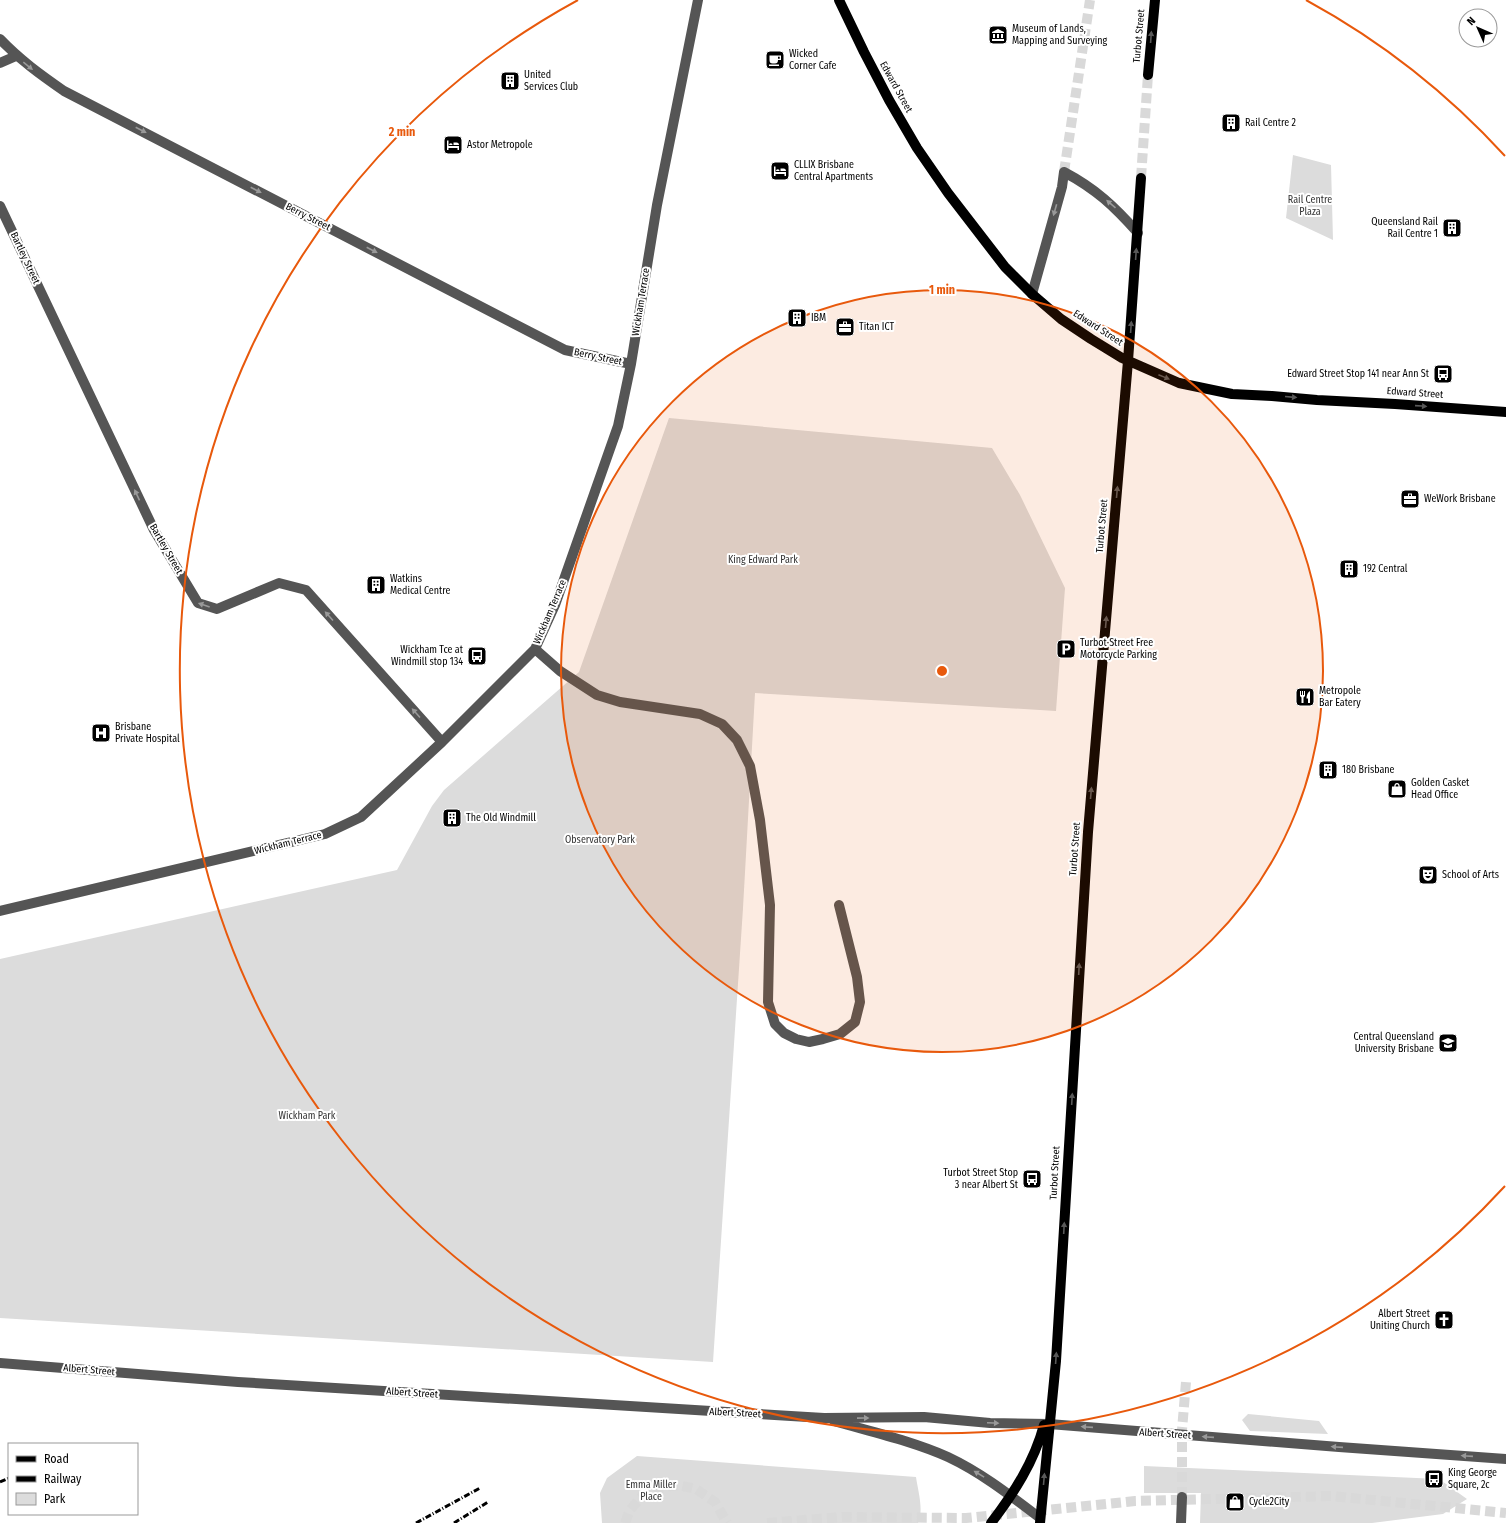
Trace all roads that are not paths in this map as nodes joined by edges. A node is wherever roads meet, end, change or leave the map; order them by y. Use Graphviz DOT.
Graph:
graph roads {
  1 [pos="698,0"];
  2 [pos="839,0"];
  3 [pos="1155,0"];
  4 [pos="0,39"];
  5 [pos="16,56"];
  6 [pos="0,63"];
  7 [pos="1148,75"];
  8 [pos="1141,178"];
  9 [pos="0,206"];
  10 [pos="1138,233"];
  11 [pos="1032,294"];
  12 [pos="1128,361"];
  13 [pos="631,364"];
  14 [pos="1506,412"];
  15 [pos="535,649"];
  16 [pos="442,742"];
  17 [pos="839,905"];
  18 [pos="0,911"];
  19 [pos="0,1363"];
  20 [pos="824,1418"];
  21 [pos="1047,1424"];
  22 [pos="1506,1459"];
  23 [pos="1012,1496"];
  24 [pos="1182,1497"];
  25 [pos="1040,1521"];
  26 [pos="991,1523"];
  27 [pos="1181,1523"];
  1 -- 13 [label="street, Wickham Terrace"];
  2 -- 11 [label="main road, Edward Street"];
  7 -- 3 [label="main road, Turbot Street, one-way"];
  4 -- 5 [label="street, Berry Street"];
  5 -- 6 [label="street"];
  5 -- 13 [label="street, Berry Street, one-way"];
  8 -- 10 [label="main road, Turbot Street"];
  16 -- 9 [label="street, Bartley Street, one-way"];
  10 -- 11 [label="street, one-way"];
  12 -- 10 [label="main road, Turbot Street, one-way"];
  11 -- 12 [label="main road, Edward Street"];
  12 -- 14 [label="main road, Edward Street, one-way"];
  21 -- 12 [label="main road, Turbot Street, one-way"];
  13 -- 15 [label="street, Wickham Terrace"];
  15 -- 16 [label="street, Wickham Terrace"];
  15 -- 17 [label="street"];
  16 -- 18 [label="street, Wickham Terrace"];
  19 -- 20 [label="street, Albert Street"];
  20 -- 21 [label="street, Albert Street, one-way"];
  23 -- 20 [label="street, Albert Street, one-way"];
  22 -- 21 [label="street, Albert Street, one-way"];
  21 -- 23 [label="main road"];
  25 -- 21 [label="main road, Turbot Street, one-way"];
  23 -- 25 [label="street, Albert Street"];
  23 -- 26 [label="main road"];
  24 -- 27 [label="street"];
}
